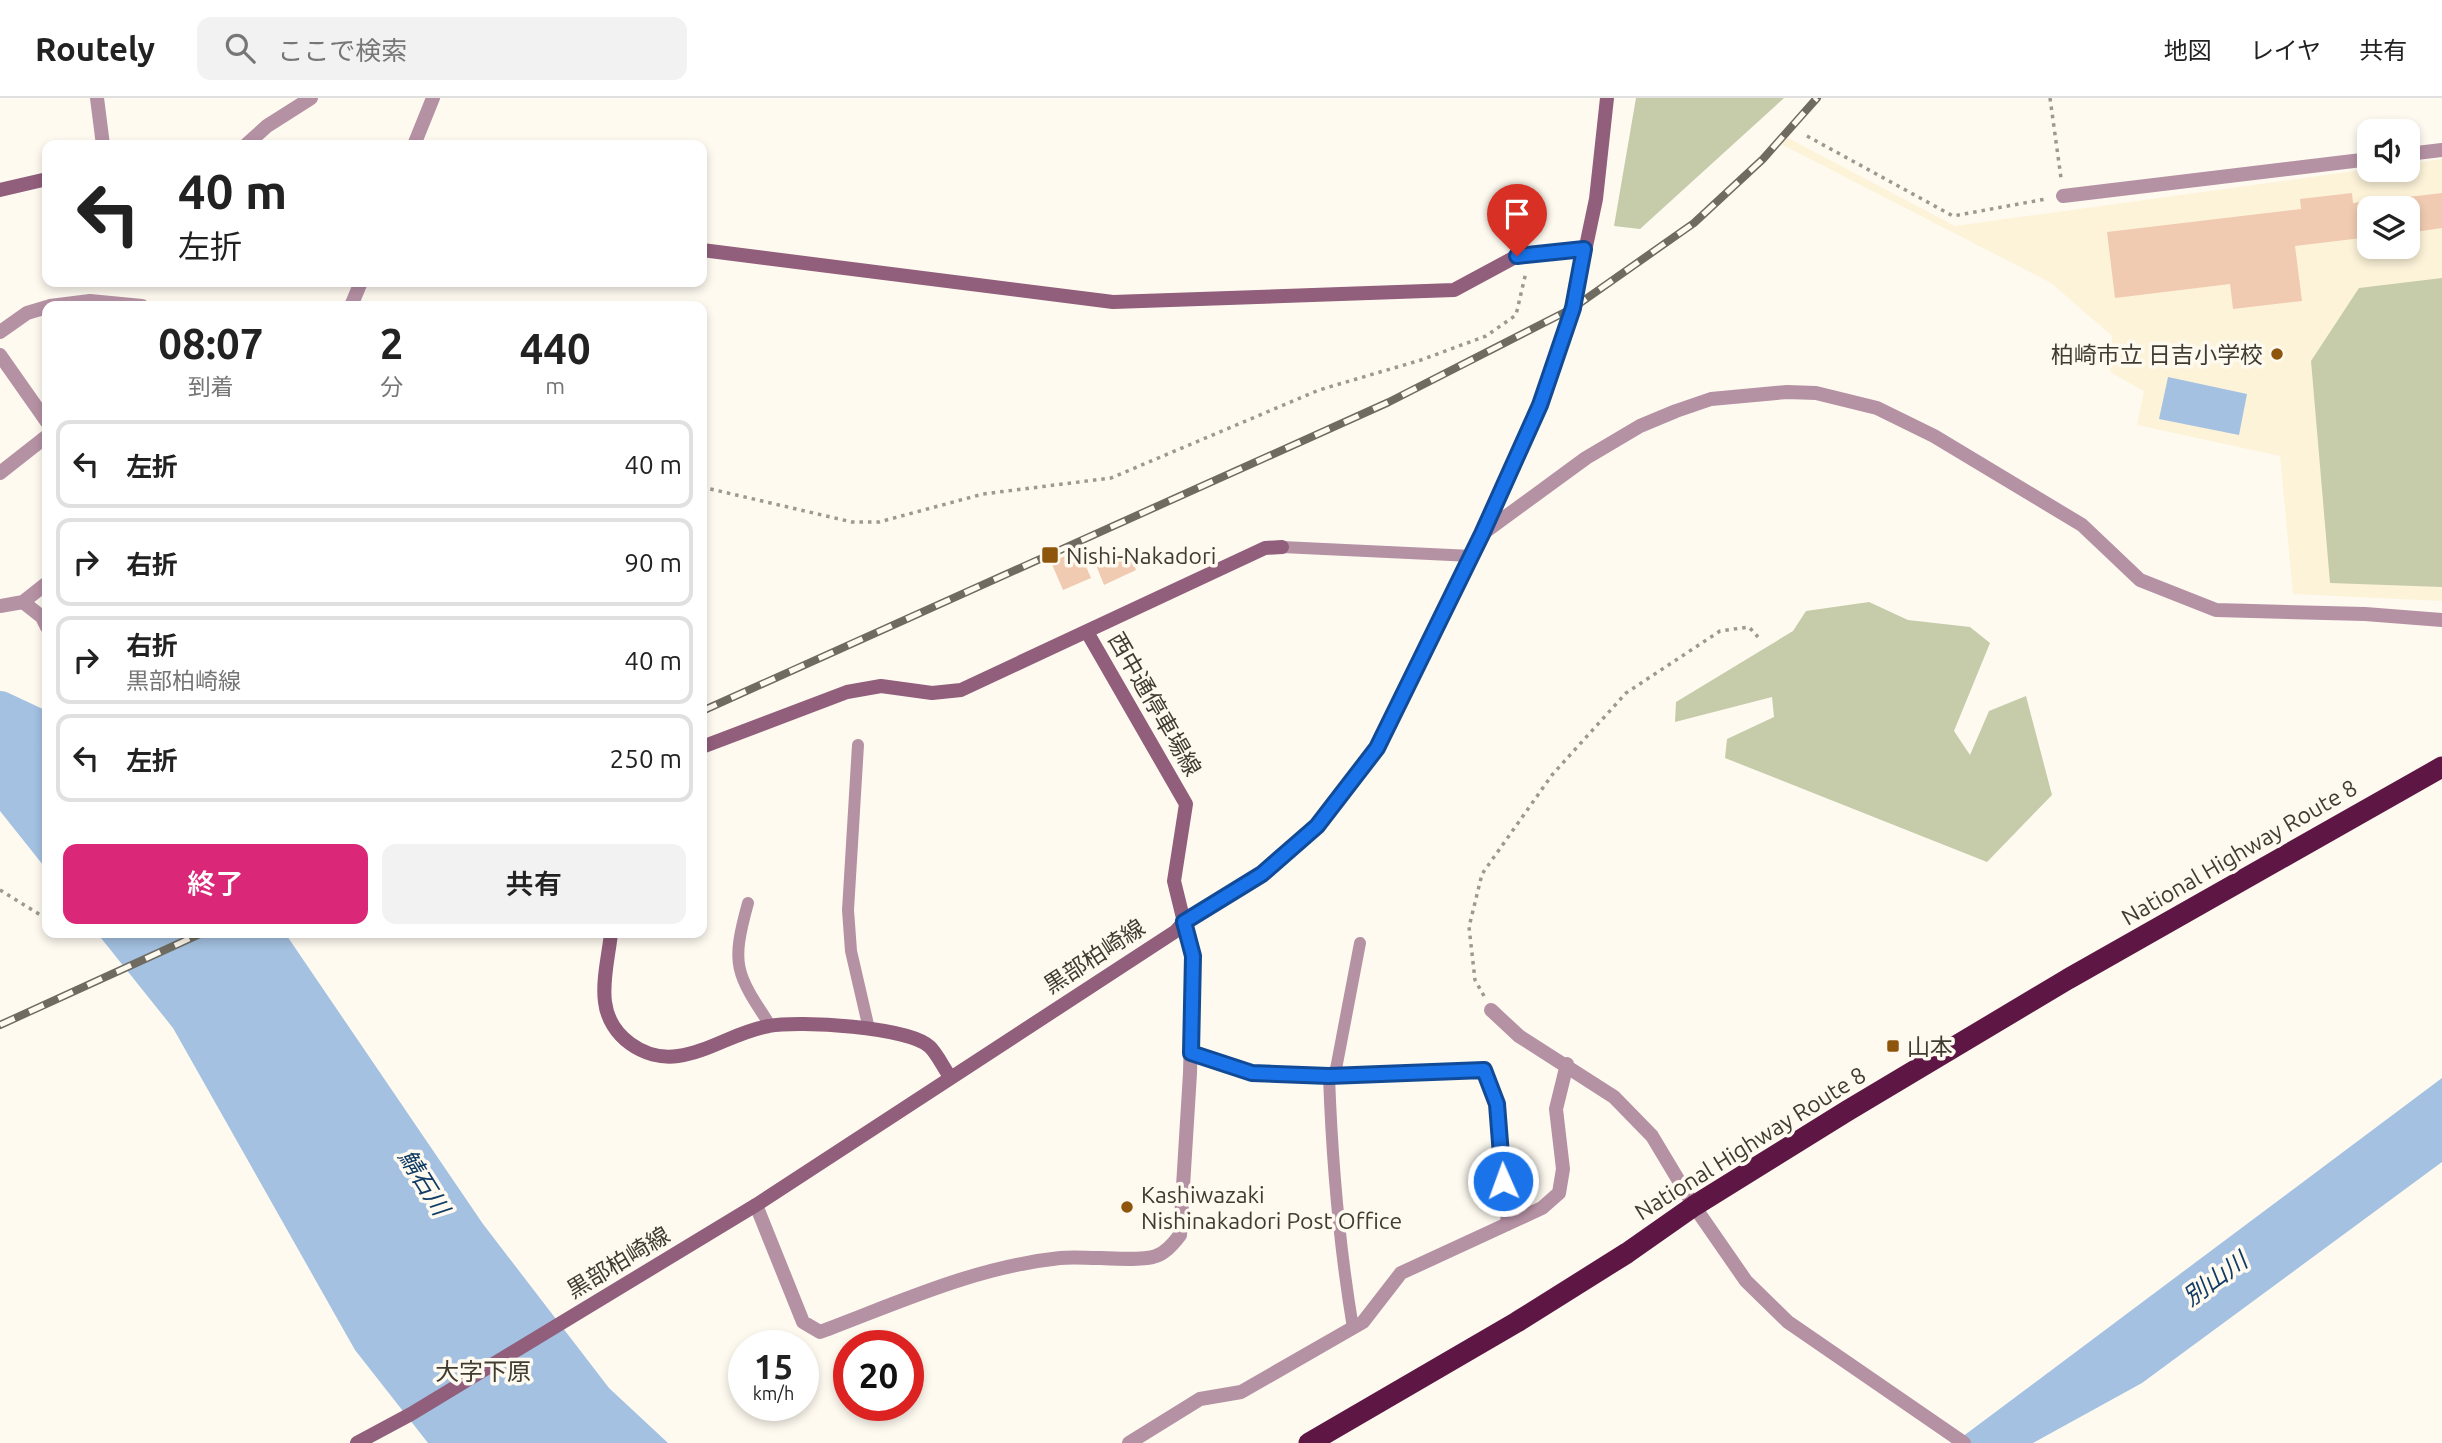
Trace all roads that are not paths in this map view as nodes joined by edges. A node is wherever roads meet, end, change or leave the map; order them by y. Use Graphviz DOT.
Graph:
graph roads {
  1 [pos="97,98"];
  2 [pos="311,98"];
  3 [pos="433,98"];
  4 [pos="1607,98"];
  5 [pos="102,140"];
  6 [pos="252,140"];
  7 [pos="416,140"];
  8 [pos="2442,150"];
  9 [pos="2420,153"];
  10 [pos="2357,161"];
  11 [pos="42,179"];
  12 [pos="0,190"];
  13 [pos="2063,196"];
  14 [pos="1584,249"];
  15 [pos="707,251"];
  16 [pos="42,309"];
  17 [pos="0,332"];
  18 [pos="0,355"];
  19 [pos="42,415"];
  20 [pos="42,440"];
  21 [pos="0,473"];
  22 [pos="1482,534"];
  23 [pos="1282,547"];
  24 [pos="1472,556"];
  25 [pos="42,587"];
  26 [pos="23,602"];
  27 [pos="0,606"];
  28 [pos="42,617"];
  29 [pos="2442,620"];
  30 [pos="1087,632"];
  31 [pos="707,745"];
  32 [pos="858,745"];
  33 [pos="2442,767"];
  34 [pos="748,903"];
  35 [pos="1184,922"];
  36 [pos="611,938"];
  37 [pos="1360,943"];
  38 [pos="1491,1010"];
  39 [pos="770,1025"];
  40 [pos="869,1029"];
  41 [pos="1191,1053"];
  42 [pos="1567,1064"];
  43 [pos="1329,1076"];
  44 [pos="951,1078"];
  45 [pos="756,1205"];
  46 [pos="1693,1206"];
  47 [pos="1507,1225"];
  48 [pos="1353,1328"];
  49 [pos="357,1443"];
  50 [pos="1129,1443"];
  51 [pos="1309,1443"];
  52 [pos="1964,1443"];
  1 -- 5 [label="street"];
  2 -- 6 [label="street"];
  3 -- 7 [label="street"];
  4 -- 14 [label="main road, 黒部柏崎線"];
  8 -- 9 [label="street"];
  10 -- 13 [label="street"];
  11 -- 12 [label="main road"];
  14 -- 15 [label="main road"];
  14 -- 22 [label="main road, 黒部柏崎線"];
  16 -- 17 [label="street"];
  18 -- 19 [label="street"];
  20 -- 21 [label="street"];
  22 -- 24 [label="main road, 黒部柏崎線"];
  22 -- 29 [label="street"];
  23 -- 24 [label="lane"];
  23 -- 30 [label="main road"];
  24 -- 35 [label="main road, 黒部柏崎線"];
  25 -- 26 [label="street"];
  26 -- 27 [label="street"];
  26 -- 28 [label="street"];
  30 -- 31 [label="main road"];
  30 -- 35 [label="main road, 西中通停車場線"];
  32 -- 40 [label="lane"];
  33 -- 46 [label="highway, National Highway Route 8"];
  34 -- 39 [label="lane"];
  35 -- 41 [label="street"];
  35 -- 44 [label="main road, 黒部柏崎線"];
  36 -- 39 [label="main road"];
  37 -- 43 [label="lane"];
  38 -- 42 [label="street"];
  39 -- 40 [label="main road"];
  40 -- 44 [label="main road"];
  41 -- 43 [label="lane"];
  41 -- 45 [label="street"];
  42 -- 46 [label="street"];
  42 -- 47 [label="street"];
  43 -- 47 [label="lane"];
  43 -- 48 [label="lane"];
  44 -- 45 [label="main road, 黒部柏崎線"];
  45 -- 49 [label="main road, 黒部柏崎線"];
  46 -- 51 [label="highway, National Highway Route 8"];
  46 -- 52 [label="street"];
  47 -- 48 [label="street"];
  48 -- 50 [label="street"];
}
